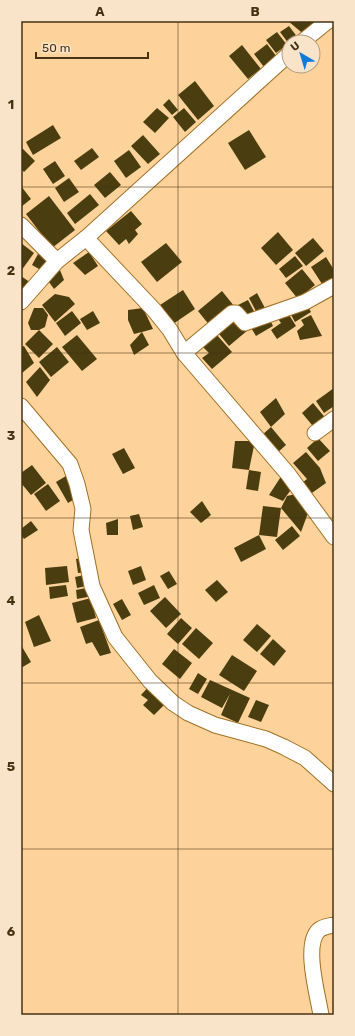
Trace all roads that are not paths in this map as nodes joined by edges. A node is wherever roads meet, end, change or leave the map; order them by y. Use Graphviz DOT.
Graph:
graph roads {
  1 [pos="328,21"];
  2 [pos="312,34"];
  3 [pos="281,61"];
  4 [pos="21,225"];
  5 [pos="86,238"];
  6 [pos="57,261"];
  7 [pos="334,286"];
  8 [pos="21,302"];
  9 [pos="184,353"];
  10 [pos="21,406"];
  11 [pos="334,419"];
  12 [pos="315,433"];
  13 [pos="334,536"];
  14 [pos="334,784"];
  15 [pos="334,925"];
  16 [pos="321,1015"];
  1 -- 2 [label="street"];
  3 -- 5 [label="street"];
  4 -- 6 [label="street"];
  5 -- 6 [label="street"];
  5 -- 9 [label="street"];
  6 -- 8 [label="street"];
  7 -- 9 [label="street"];
  9 -- 13 [label="street"];
  10 -- 14 [label="street"];
  11 -- 12 [label="street"];
  15 -- 16 [label="street"];
}
